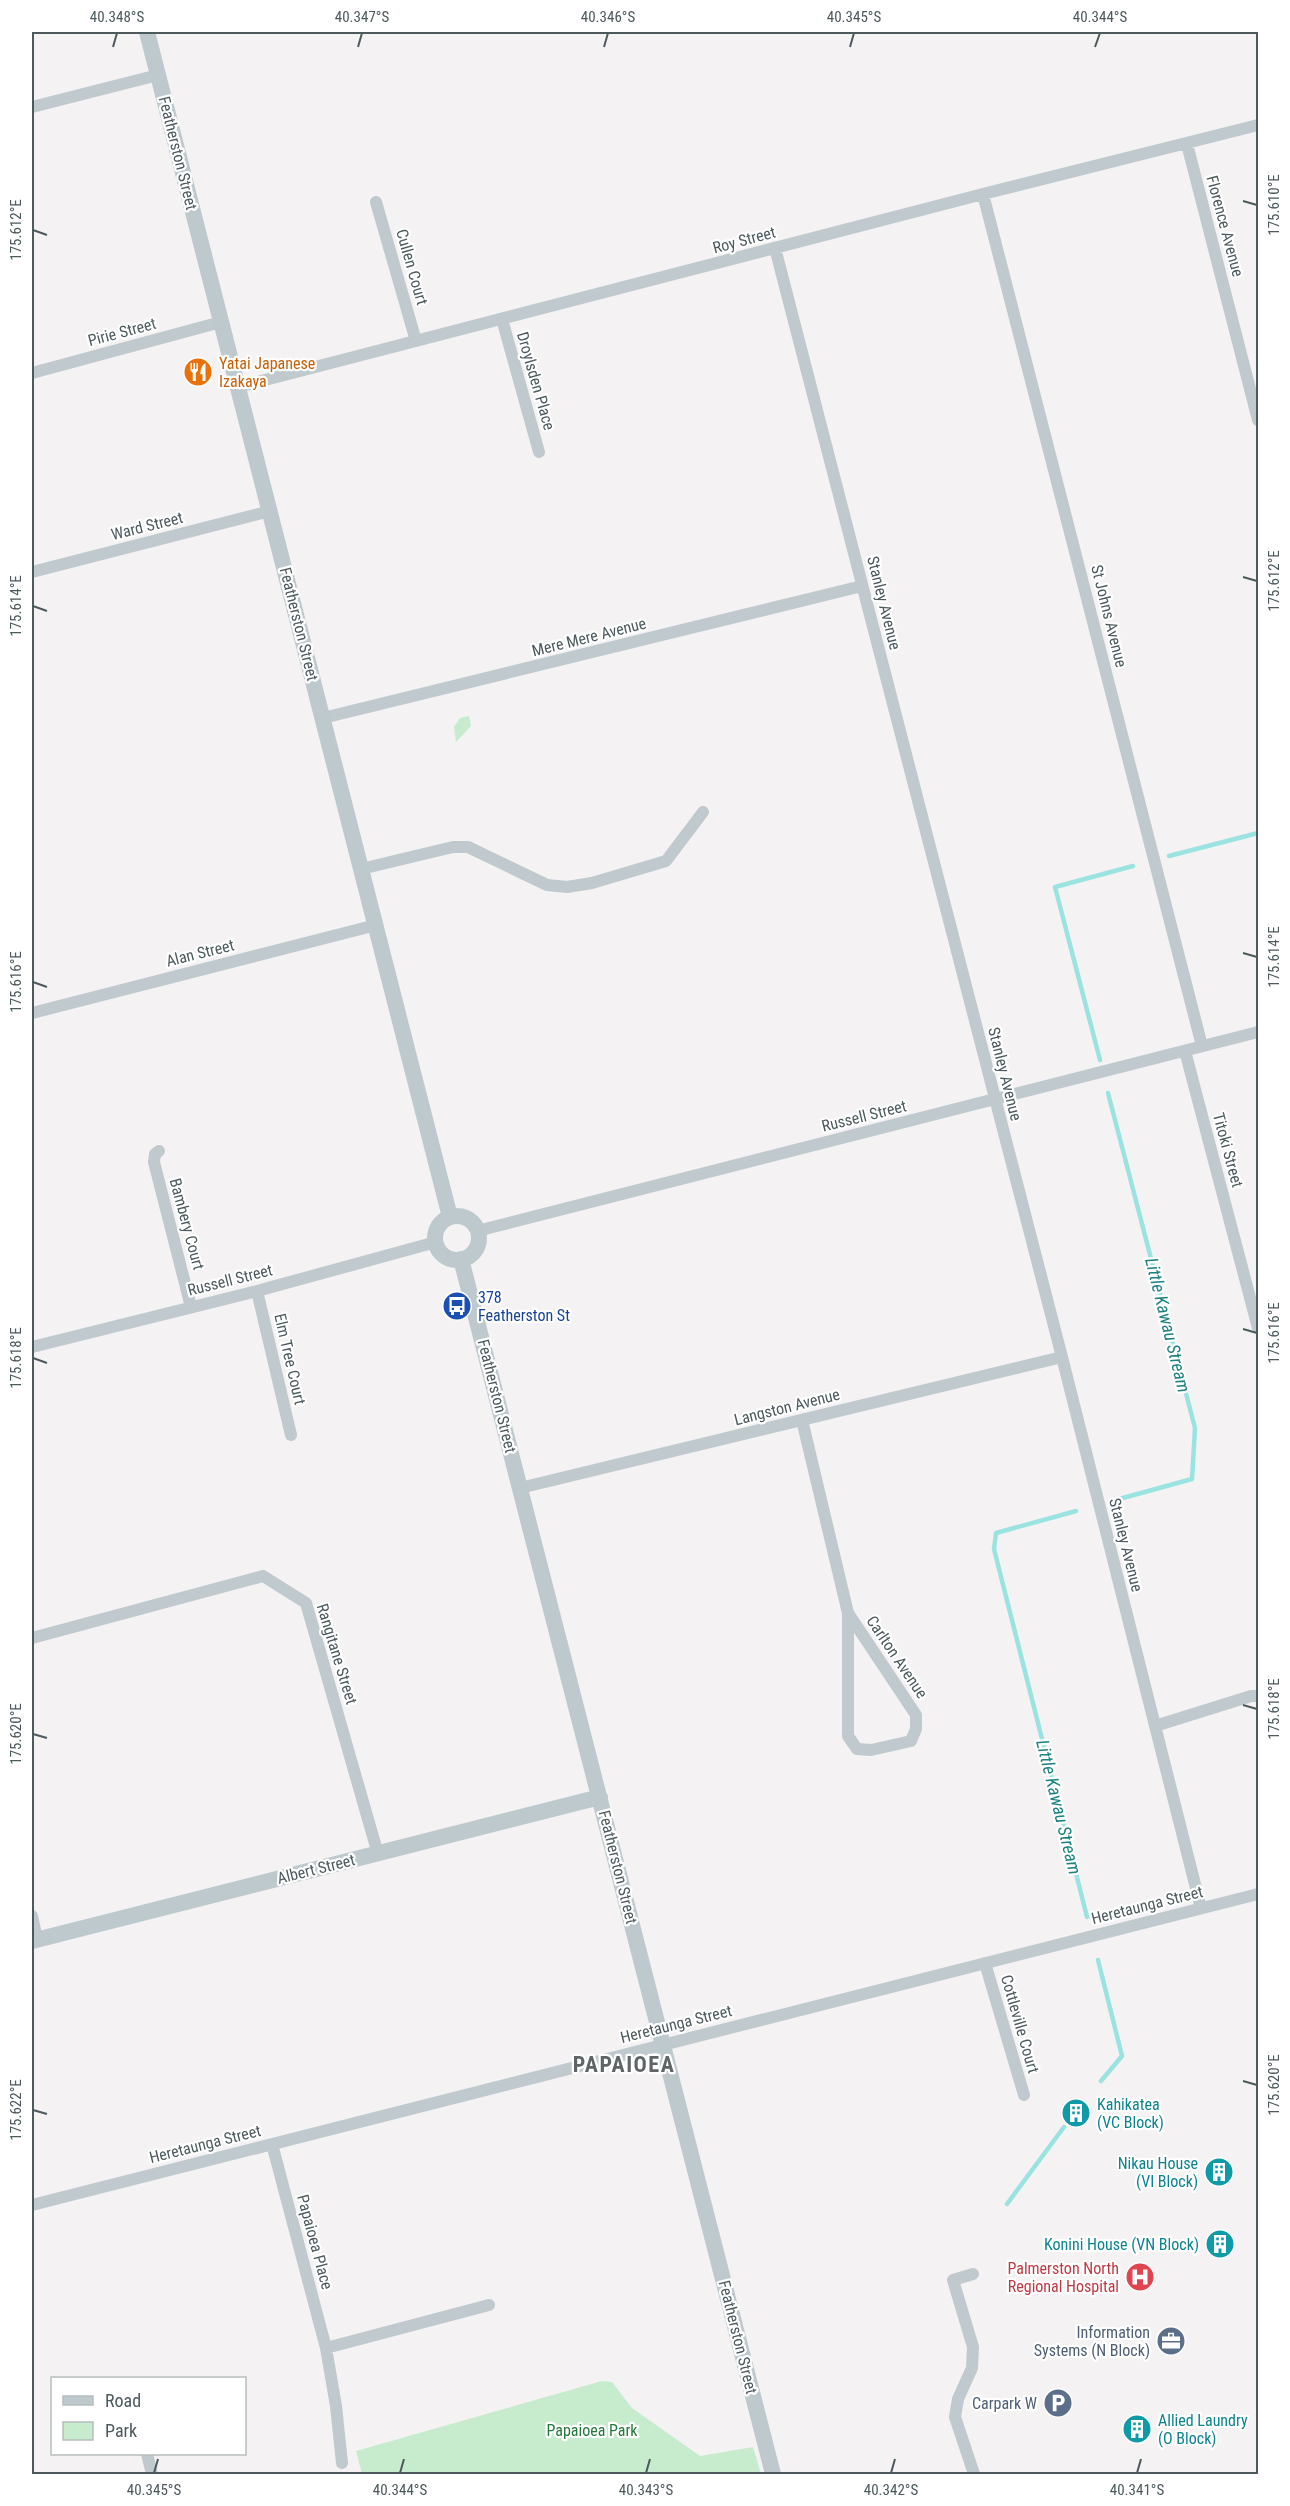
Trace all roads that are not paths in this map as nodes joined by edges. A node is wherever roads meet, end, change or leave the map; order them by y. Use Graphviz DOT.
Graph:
graph roads {
  1 [pos="147,32"];
  2 [pos="158,75"];
  3 [pos="32,107"];
  4 [pos="1258,125"];
  5 [pos="1187,144"];
  6 [pos="983,194"];
  7 [pos="376,202"];
  8 [pos="775,249"];
  9 [pos="502,319"];
  10 [pos="221,322"];
  11 [pos="416,341"];
  12 [pos="32,373"];
  13 [pos="238,387"];
  14 [pos="1258,420"];
  15 [pos="539,452"];
  16 [pos="270,511"];
  17 [pos="32,572"];
  18 [pos="862,586"];
  19 [pos="323,718"];
  20 [pos="703,812"];
  21 [pos="361,869"];
  22 [pos="376,925"];
  23 [pos="33,1008"];
  24 [pos="1258,1032"];
  25 [pos="1202,1046"];
  26 [pos="1185,1051"];
  27 [pos="995,1100"];
  28 [pos="159,1151"];
  29 [pos="450,1217"];
  30 [pos="477,1231"];
  31 [pos="436,1242"];
  32 [pos="462,1259"];
  33 [pos="257,1291"];
  34 [pos="191,1306"];
  35 [pos="1258,1328"];
  36 [pos="32,1347"];
  37 [pos="1062,1357"];
  38 [pos="802,1420"];
  39 [pos="291,1435"];
  40 [pos="520,1488"];
  41 [pos="848,1613"];
  42 [pos="32,1638"];
  43 [pos="1258,1696"];
  44 [pos="1155,1726"];
  45 [pos="600,1797"];
  46 [pos="378,1854"];
  47 [pos="1258,1894"];
  48 [pos="1201,1908"];
  49 [pos="32,1916"];
  50 [pos="34,1940"];
  51 [pos="986,1963"];
  52 [pos="663,2044"];
  53 [pos="1024,2095"];
  54 [pos="272,2144"];
  55 [pos="32,2205"];
  56 [pos="974,2274"];
  57 [pos="489,2305"];
  58 [pos="326,2348"];
  59 [pos="147,2455"];
  60 [pos="342,2463"];
  61 [pos="152,2475"];
  62 [pos="773,2475"];
  63 [pos="974,2475"];
  1 -- 2 [label="main road, Featherston Street"];
  2 -- 3 [label="street"];
  2 -- 10 [label="main road, Featherston Street"];
  4 -- 5 [label="street, Roy Street"];
  5 -- 6 [label="street, Roy Street"];
  5 -- 14 [label="street, Florence Avenue"];
  6 -- 8 [label="street, Roy Street"];
  6 -- 25 [label="street, St Johns Avenue"];
  7 -- 11 [label="street, Cullen Court"];
  8 -- 9 [label="street, Roy Street"];
  8 -- 18 [label="street, Stanley Avenue"];
  9 -- 11 [label="street, Roy Street"];
  9 -- 15 [label="street, Droylsden Place"];
  10 -- 12 [label="street, Pirie Street"];
  10 -- 13 [label="main road, Featherston Street"];
  11 -- 13 [label="street, Roy Street"];
  13 -- 16 [label="main road, Featherston Street"];
  16 -- 17 [label="street, Ward Street"];
  16 -- 19 [label="main road, Featherston Street"];
  18 -- 19 [label="street, Mere Mere Avenue"];
  18 -- 27 [label="street, Stanley Avenue"];
  19 -- 21 [label="main road, Featherston Street"];
  20 -- 21 [label="street"];
  21 -- 22 [label="main road, Featherston Street"];
  22 -- 23 [label="street, Alan Street"];
  22 -- 29 [label="main road, Featherston Street"];
  24 -- 25 [label="street, Russell Street"];
  25 -- 26 [label="street, Russell Street"];
  26 -- 27 [label="street, Russell Street"];
  26 -- 35 [label="street, Titoki Street"];
  27 -- 30 [label="street, Russell Street"];
  27 -- 37 [label="street, Stanley Avenue"];
  28 -- 34 [label="street, Bambery Court"];
  29 -- 30 [label="main road"];
  29 -- 31 [label="main road"];
  30 -- 32 [label="main road"];
  31 -- 32 [label="main road"];
  31 -- 33 [label="street, Russell Street"];
  32 -- 40 [label="main road, Featherston Street"];
  33 -- 34 [label="street, Russell Street"];
  33 -- 39 [label="street, Elm Tree Court"];
  34 -- 36 [label="street, Russell Street"];
  37 -- 38 [label="street, Langston Avenue"];
  37 -- 44 [label="street, Stanley Avenue"];
  38 -- 40 [label="street, Langston Avenue"];
  38 -- 41 [label="street, Carlton Avenue"];
  40 -- 45 [label="main road, Featherston Street"];
  41 -- 41 [label="street, Carlton Avenue"];
  42 -- 46 [label="street, Rangitane Street"];
  43 -- 44 [label="street"];
  44 -- 48 [label="street, Stanley Avenue"];
  45 -- 46 [label="main road, Albert Street"];
  45 -- 52 [label="main road, Featherston Street"];
  46 -- 50 [label="main road, Albert Street"];
  47 -- 48 [label="street, Heretaunga Street"];
  48 -- 51 [label="street, Heretaunga Street"];
  49 -- 50 [label="street"];
  51 -- 52 [label="street, Heretaunga Street"];
  51 -- 53 [label="street, Cottleville Court"];
  52 -- 54 [label="street, Heretaunga Street"];
  52 -- 62 [label="main road, Featherston Street"];
  54 -- 55 [label="street, Heretaunga Street"];
  54 -- 58 [label="street, Papaioea Place"];
  56 -- 63 [label="street"];
  57 -- 58 [label="street"];
  58 -- 60 [label="street, Papaioea Place"];
  59 -- 61 [label="street"];
}
